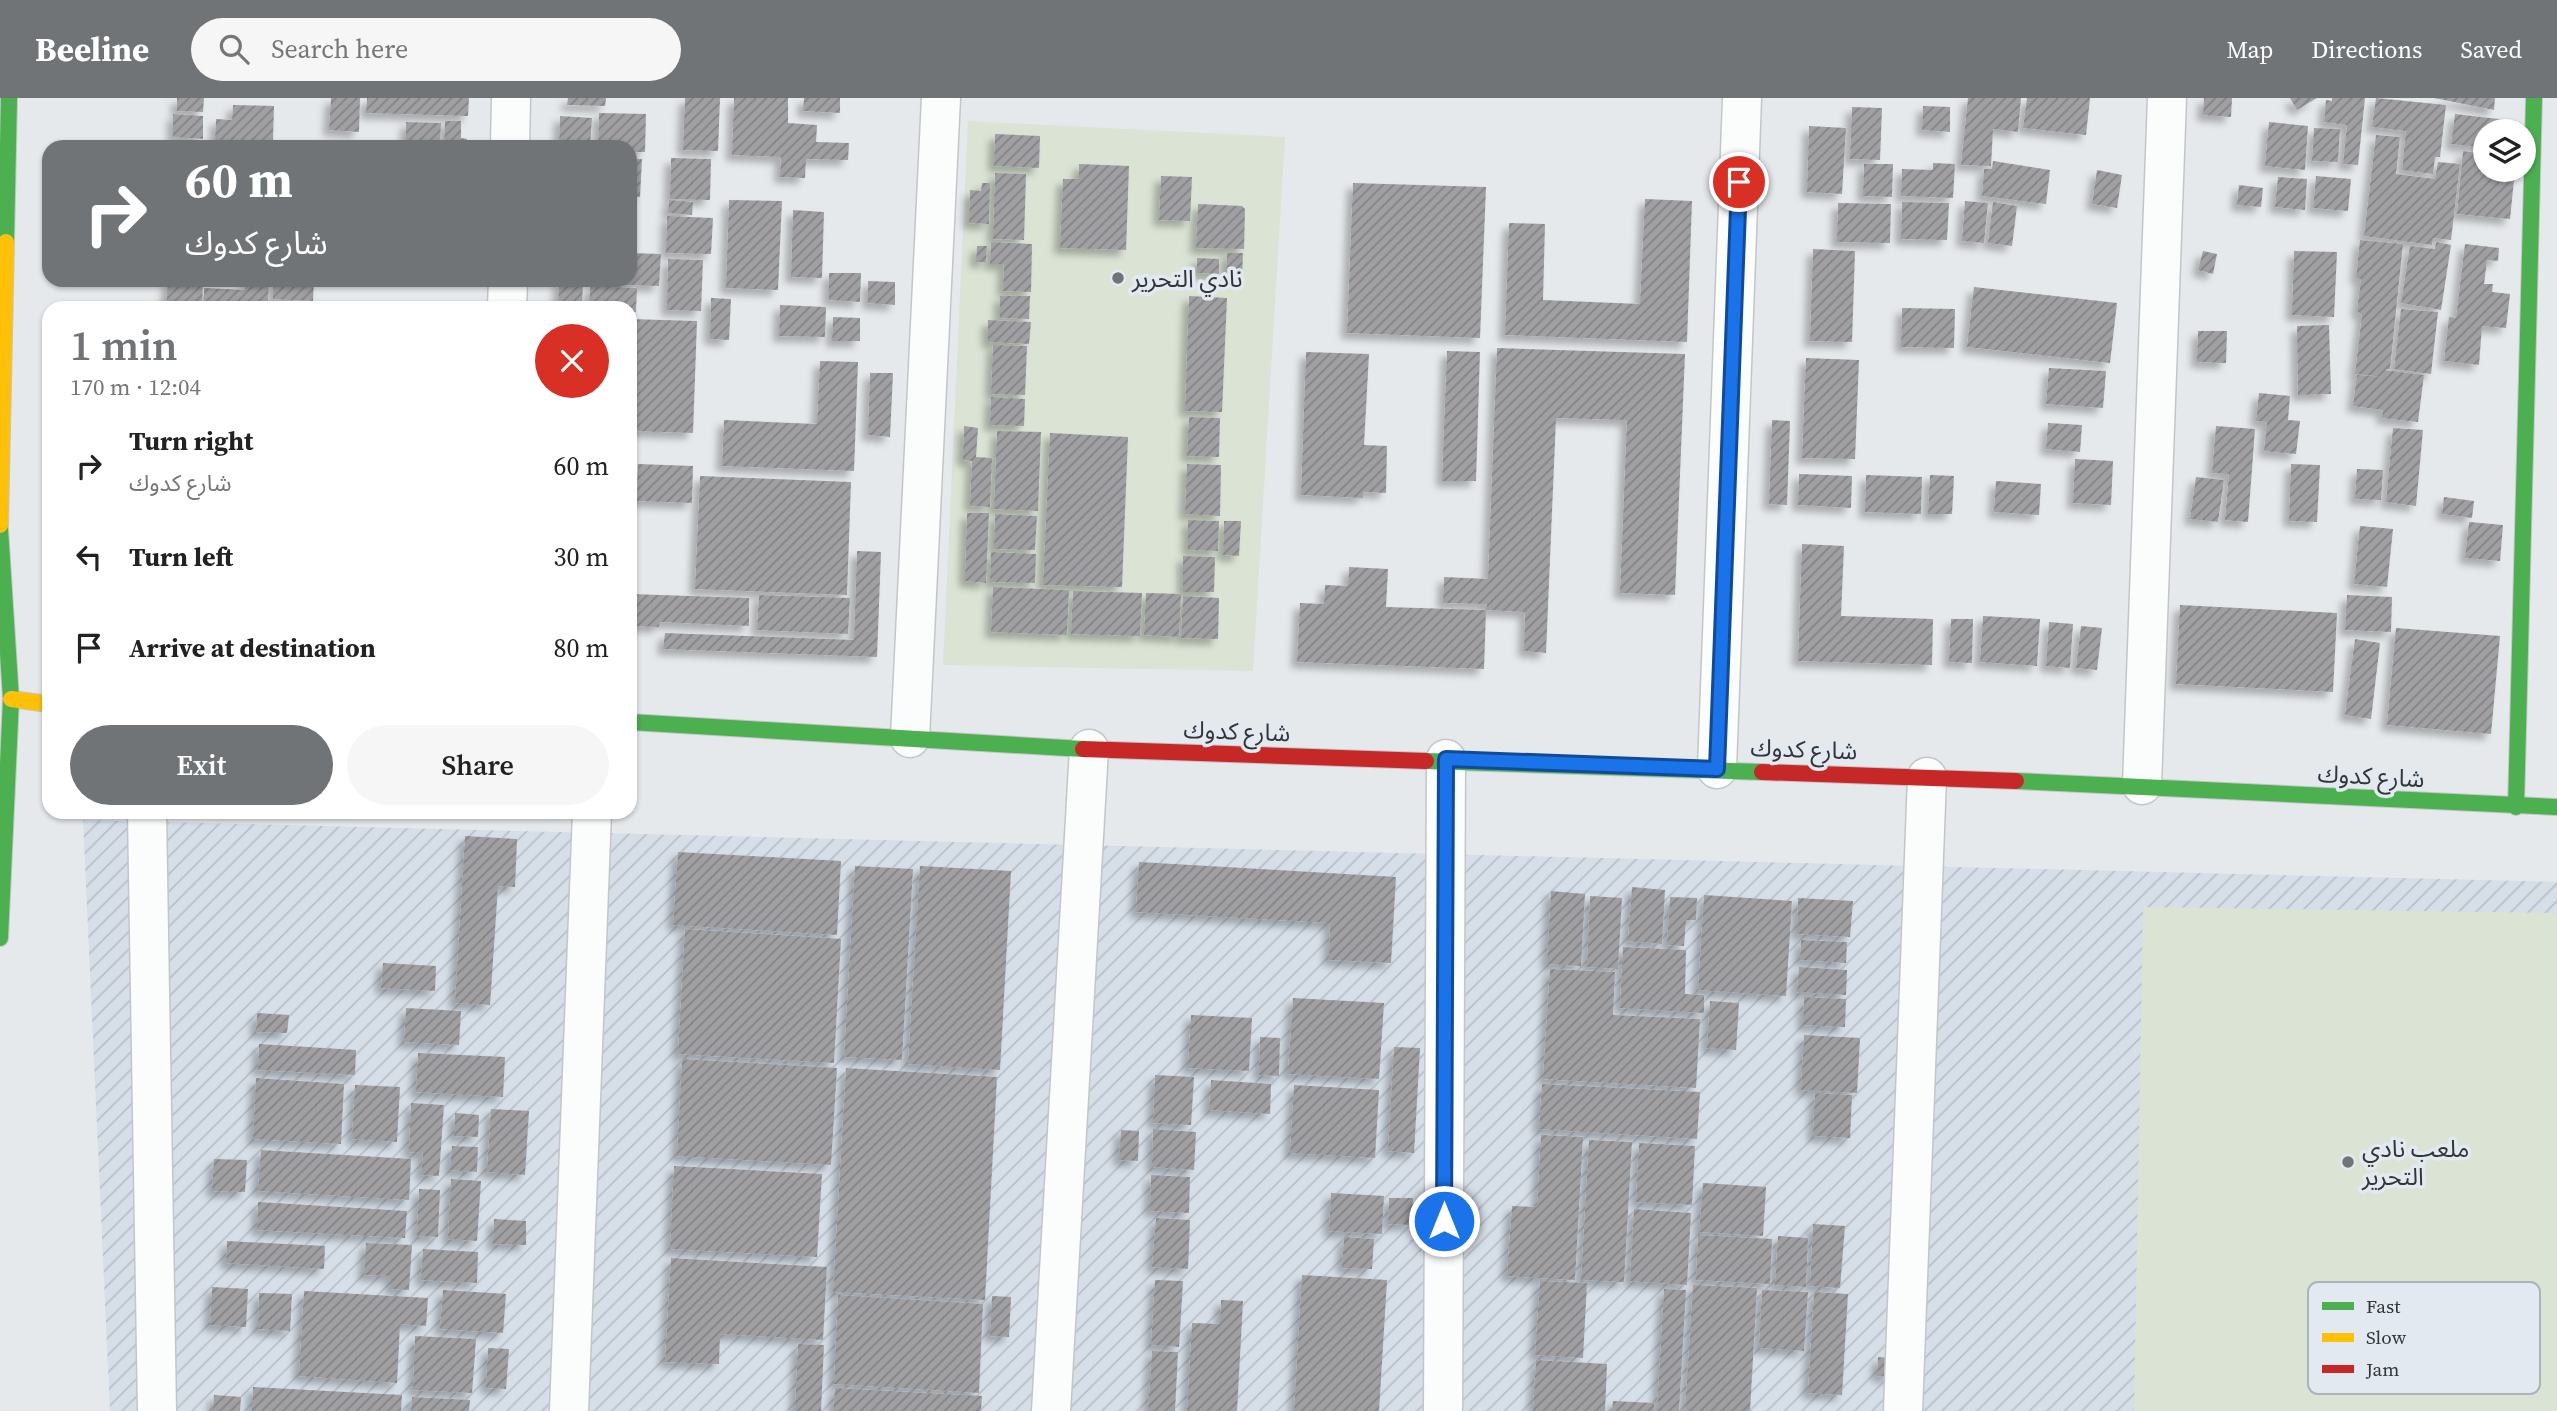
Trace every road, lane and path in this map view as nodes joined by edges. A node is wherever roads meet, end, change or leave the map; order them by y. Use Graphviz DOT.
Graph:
graph roads {
  1 [pos="9,98"];
  2 [pos="511,98"];
  3 [pos="941,98"];
  4 [pos="1742,98"];
  5 [pos="2167,98"];
  6 [pos="2534,98"];
  7 [pos="510,140"];
  8 [pos="0,527"];
  9 [pos="11,699"];
  10 [pos="42,703"];
  11 [pos="637,722"];
  12 [pos="910,737"];
  13 [pos="1089,749"];
  14 [pos="1446,759"];
  15 [pos="1717,769"];
  16 [pos="1927,777"];
  17 [pos="2142,785"];
  18 [pos="2516,807"];
  19 [pos="2557,807"];
  20 [pos="148,819"];
  21 [pos="592,819"];
  22 [pos="0,938"];
  23 [pos="157,1411"];
  24 [pos="569,1411"];
  25 [pos="1051,1411"];
  26 [pos="1443,1411"];
  27 [pos="1903,1411"];
  1 -- 8 [label="street"];
  2 -- 7 [label="street"];
  3 -- 12 [label="street"];
  4 -- 15 [label="street"];
  5 -- 17 [label="street"];
  6 -- 18 [label="street"];
  8 -- 9 [label="street"];
  9 -- 10 [label="street"];
  9 -- 22 [label="street"];
  11 -- 12 [label="street, شارع كدوك"];
  12 -- 13 [label="street, شارع كدوك"];
  13 -- 14 [label="street, شارع كدوك"];
  13 -- 25 [label="street"];
  14 -- 15 [label="street, شارع كدوك"];
  14 -- 26 [label="street"];
  15 -- 16 [label="street, شارع كدوك"];
  16 -- 17 [label="street, شارع كدوك"];
  16 -- 27 [label="street"];
  17 -- 18 [label="street, شارع كدوك"];
  18 -- 19 [label="street, شارع كدوك"];
  20 -- 23 [label="street"];
  21 -- 24 [label="street"];
}
